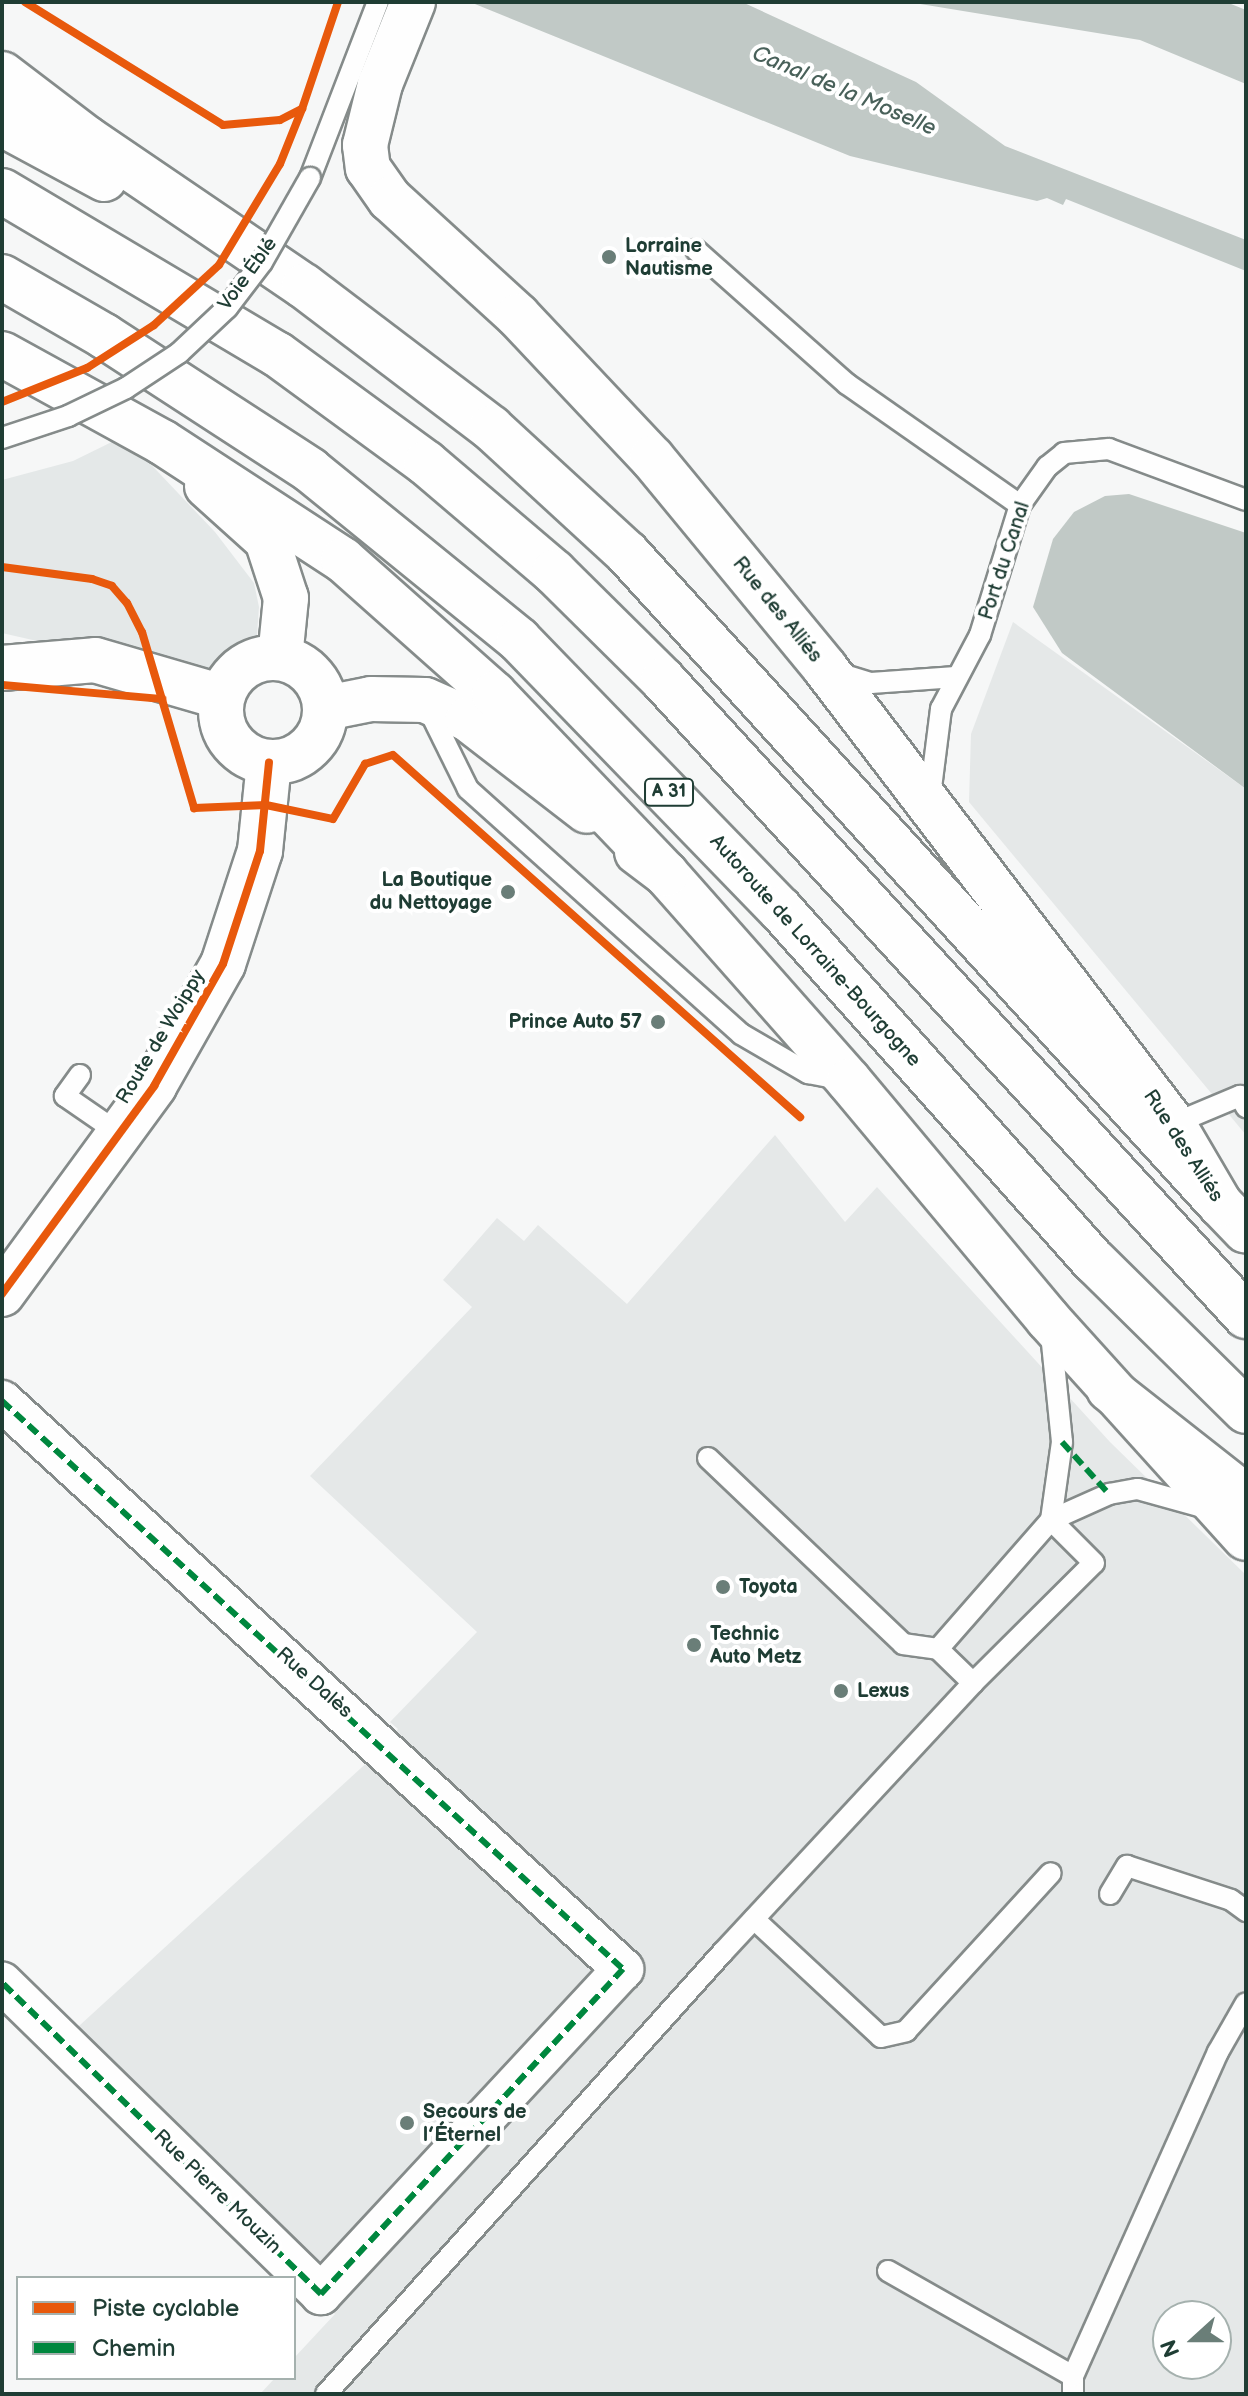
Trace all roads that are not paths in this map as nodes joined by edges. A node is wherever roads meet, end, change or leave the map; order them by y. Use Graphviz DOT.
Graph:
graph roads {
  1 [pos="378,2"];
  2 [pos="413,2"];
  3 [pos="2,74"];
  4 [pos="2,124"];
  5 [pos="2,191"];
  6 [pos="696,250"];
  7 [pos="2,277"];
  8 [pos="304,286"];
  9 [pos="2,354"];
  10 [pos="2,438"];
  11 [pos="162,442"];
  12 [pos="1246,500"];
  13 [pos="1020,505"];
  14 [pos="280,658"];
  15 [pos="2,668"];
  16 [pos="825,668"];
  17 [pos="956,677"];
  18 [pos="222,697"];
  19 [pos="425,700"];
  20 [pos="326,708"];
  21 [pos="269,762"];
  22 [pos="929,805"];
  23 [pos="666,874"];
  24 [pos="80,1075"];
  25 [pos="849,1081"];
  26 [pos="1244,1099"];
  27 [pos="1173,1124"];
  28 [pos="120,1134"];
  29 [pos="1233,1217"];
  30 [pos="2,1294"];
  31 [pos="1246,1316"];
  32 [pos="1048,1319"];
  33 [pos="2,1401"];
  34 [pos="1246,1411"];
  35 [pos="708,1458"];
  36 [pos="1239,1516"];
  37 [pos="1051,1520"];
  38 [pos="938,1649"];
  39 [pos="973,1683"];
  40 [pos="1051,1873"];
  41 [pos="1110,1894"];
  42 [pos="1246,1911"];
  43 [pos="754,1919"];
  44 [pos="623,1969"];
  45 [pos="2,1983"];
  46 [pos="1246,2003"];
  47 [pos="888,2271"];
  48 [pos="1073,2385"];
  49 [pos="326,2394"];
  1 -- 10 [label="lane, Voie Éblé, bridge"];
  2 -- 16 [label="main road, Rue des Alliés"];
  3 -- 8 [label="main road"];
  4 -- 8 [label="main road"];
  5 -- 31 [label="main road"];
  6 -- 13 [label="lane"];
  7 -- 34 [label="main road, Autoroute de Lorraine-Bourgogne / A 31"];
  8 -- 29 [label="main road"];
  9 -- 11 [label="main road"];
  11 -- 14 [label="main road"];
  11 -- 23 [label="main road"];
  12 -- 13 [label="lane, Port du Canal"];
  13 -- 17 [label="lane, Port du Canal"];
  14 -- 18 [label="main road"];
  14 -- 20 [label="main road"];
  15 -- 18 [label="main road"];
  16 -- 17 [label="lane"];
  16 -- 22 [label="main road, Rue des Alliés"];
  17 -- 22 [label="lane, Port du Canal"];
  18 -- 21 [label="main road"];
  19 -- 20 [label="main road"];
  19 -- 23 [label="main road"];
  19 -- 25 [label="lane"];
  20 -- 21 [label="main road"];
  21 -- 28 [label="main road, Route de Woippy"];
  22 -- 27 [label="main road, Rue des Alliés"];
  23 -- 25 [label="main road"];
  24 -- 28 [label="lane"];
  25 -- 32 [label="main road"];
  26 -- 27 [label="lane"];
  27 -- 29 [label="main road, Rue des Alliés"];
  28 -- 30 [label="main road, Route de Woippy"];
  32 -- 36 [label="main road"];
  32 -- 37 [label="lane"];
  33 -- 44 [label="street, Rue Dalès"];
  35 -- 38 [label="lane"];
  36 -- 37 [label="lane"];
  37 -- 38 [label="lane"];
  37 -- 39 [label="lane"];
  38 -- 39 [label="lane"];
  39 -- 43 [label="lane"];
  40 -- 43 [label="lane"];
  41 -- 42 [label="lane"];
  43 -- 49 [label="lane"];
  44 -- 45 [label="street, Rue Pierre Mouzin"];
  46 -- 48 [label="lane"];
  47 -- 48 [label="lane"];
}
